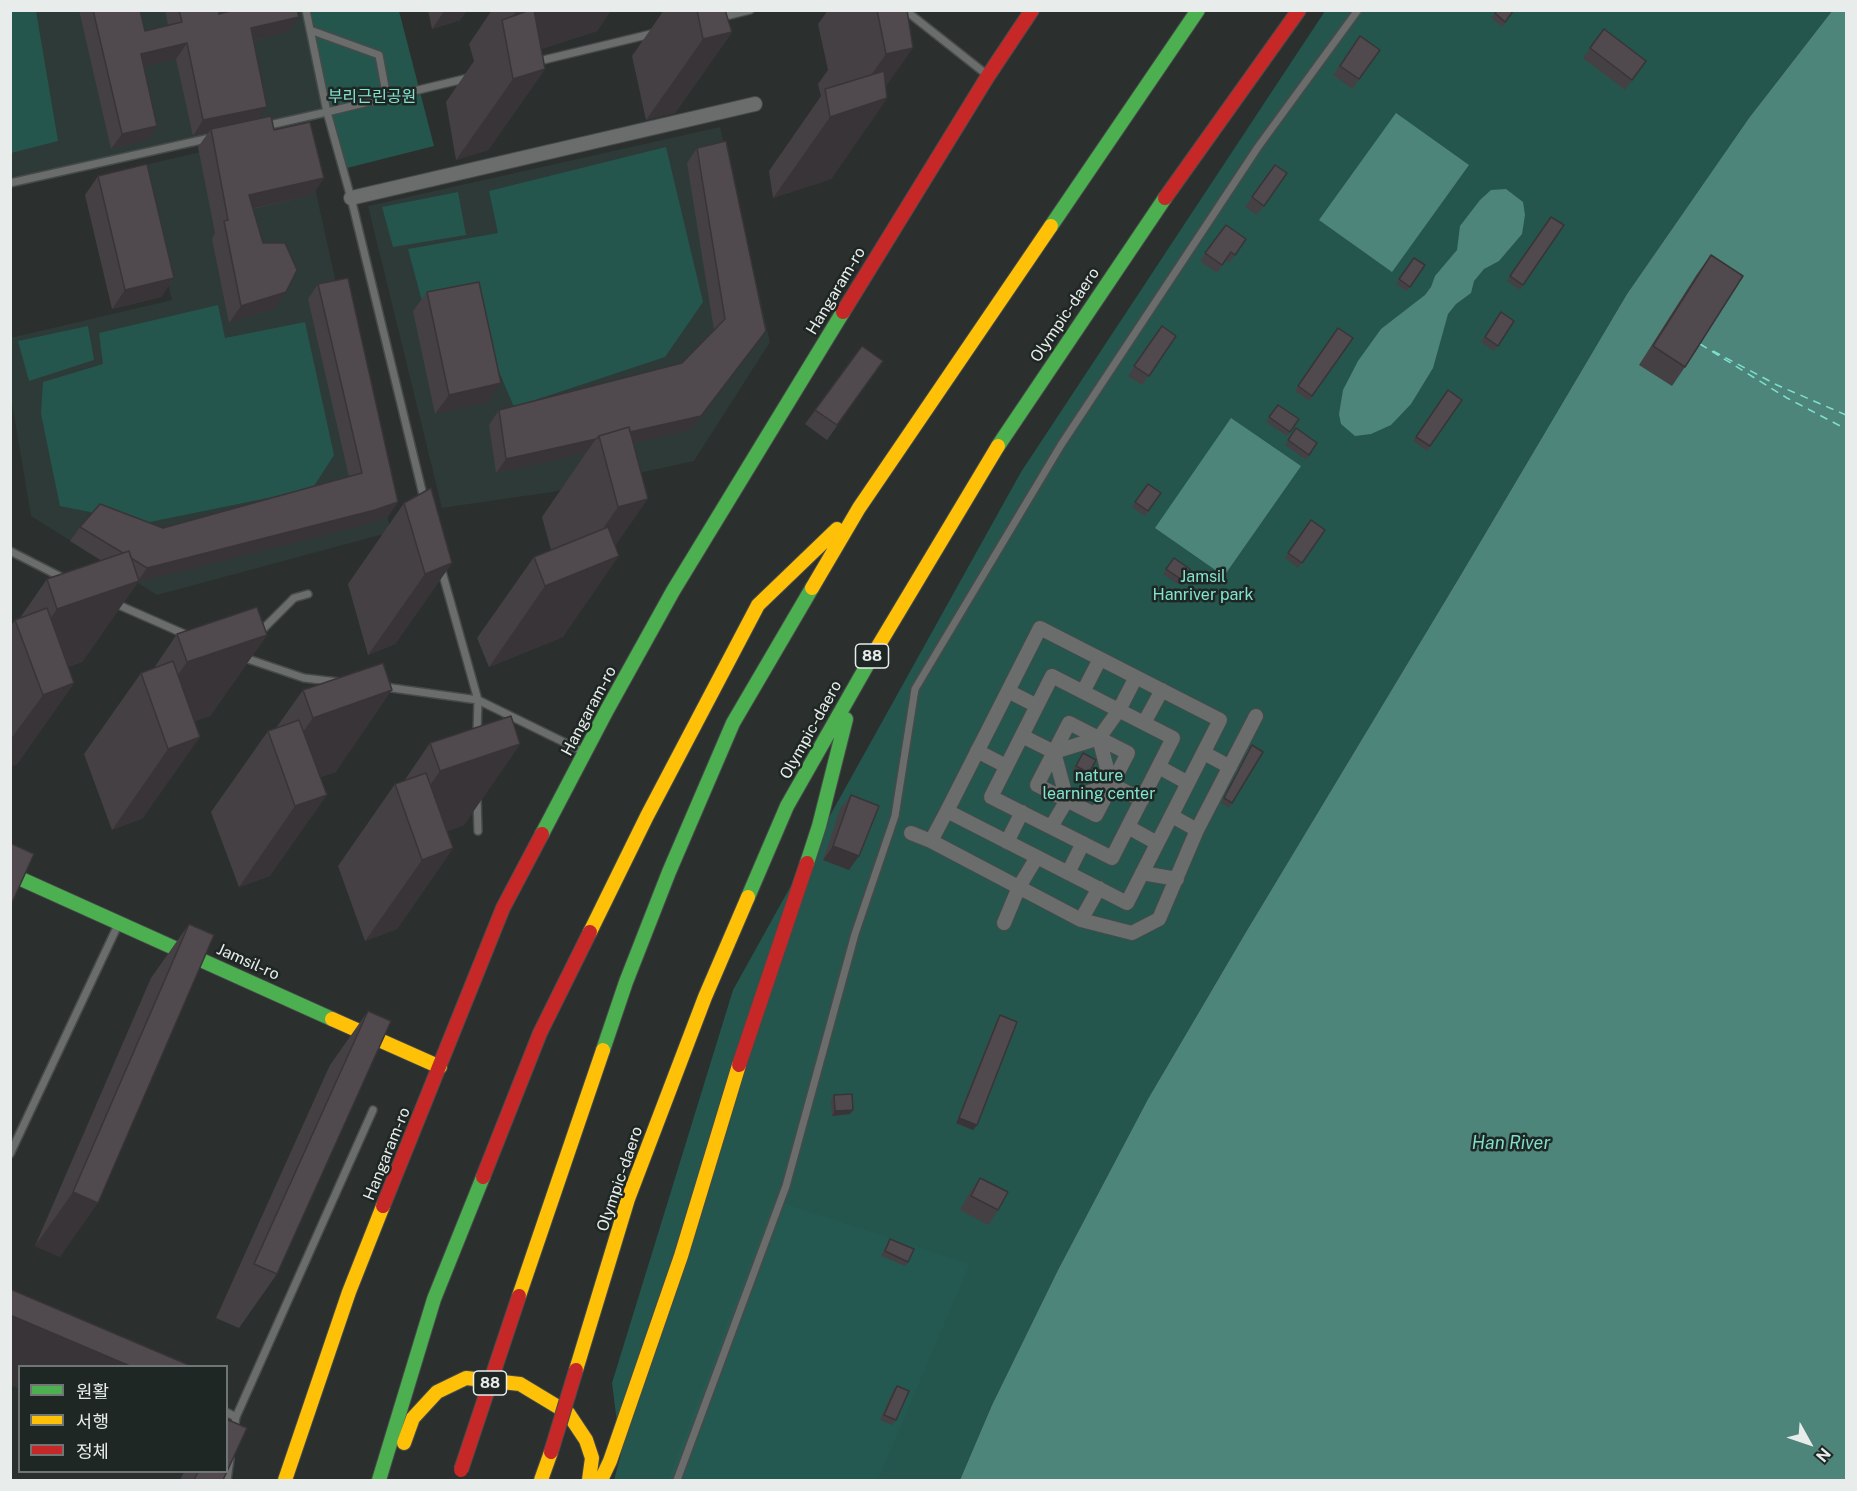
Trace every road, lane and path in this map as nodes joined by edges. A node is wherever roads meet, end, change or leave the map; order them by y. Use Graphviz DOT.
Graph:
graph roads {
  1 [pos="306,10"];
  2 [pos="750,10"];
  3 [pos="905,10"];
  4 [pos="1032,10"];
  5 [pos="1198,10"];
  6 [pos="1299,10"];
  7 [pos="1358,10"];
  8 [pos="705,21"];
  9 [pos="310,30"];
  10 [pos="660,32"];
  11 [pos="523,65"];
  12 [pos="478,76"];
  13 [pos="988,76"];
  14 [pos="387,98"];
  15 [pos="755,104"];
  16 [pos="327,112"];
  17 [pos="259,127"];
  18 [pos="214,137"];
  19 [pos="10,183"];
  20 [pos="351,198"];
  21 [pos="859,508"];
  22 [pos="427,510"];
  23 [pos="10,551"];
  24 [pos="438,556"];
  25 [pos="78,585"];
  26 [pos="308,594"];
  27 [pos="110,601"];
  28 [pos="120,606"];
  29 [pos="113,615"];
  30 [pos="254,639"];
  31 [pos="201,641"];
  32 [pos="245,647"];
  33 [pos="1100,659"];
  34 [pos="1136,677"];
  35 [pos="347,683"];
  36 [pos="379,686"];
  37 [pos="854,687"];
  38 [pos="1162,690"];
  39 [pos="1008,691"];
  40 [pos="1083,692"];
  41 [pos="478,700"];
  42 [pos="1037,706"];
  43 [pos="1119,710"];
  44 [pos="1256,716"];
  45 [pos="1144,723"];
  46 [pos="1022,736"];
  47 [pos="1100,738"];
  48 [pos="477,746"];
  49 [pos="977,751"];
  50 [pos="1054,752"];
  51 [pos="585,753"];
  52 [pos="1204,753"];
  53 [pos="1006,766"];
  54 [pos="1158,767"];
  55 [pos="1230,767"];
  56 [pos="1188,783"];
  57 [pos="1111,784"];
  58 [pos="476,793"];
  59 [pos="1067,800"];
  60 [pos="1142,800"];
  61 [pos="947,811"];
  62 [pos="1022,812"];
  63 [pos="1172,816"];
  64 [pos="1051,827"];
  65 [pos="1128,827"];
  66 [pos="1197,830"];
  67 [pos="478,831"];
  68 [pos="911,833"];
  69 [pos="931,842"];
  70 [pos="1007,842"];
  71 [pos="1083,843"];
  72 [pos="1157,843"];
  73 [pos="1037,857"];
  74 [pos="1068,873"];
  75 [pos="1142,873"];
  76 [pos="10,874"];
  77 [pos="1177,879"];
  78 [pos="1019,887"];
  79 [pos="1098,888"];
  80 [pos="1081,920"];
  81 [pos="119,923"];
  82 [pos="1004,923"];
  83 [pos="440,1066"];
  84 [pos="374,1110"];
  85 [pos="10,1154"];
  86 [pos="228,1413"];
  87 [pos="236,1417"];
  88 [pos="233,1438"];
  89 [pos="231,1449"];
  90 [pos="228,1472"];
  91 [pos="459,1475"];
  92 [pos="285,1480"];
  93 [pos="379,1480"];
  94 [pos="390,1480"];
  95 [pos="541,1480"];
  96 [pos="589,1480"];
  97 [pos="601,1480"];
  98 [pos="677,1480"];
  1 -- 9 [label="lane"];
  2 -- 8 [label="lane"];
  3 -- 13 [label="lane"];
  4 -- 13 [label="main road, Hangaram-ro"];
  5 -- 21 [label="main road, 88"];
  6 -- 37 [label="main road, Olympic-daero / 88"];
  7 -- 98 [label="lane"];
  9 -- 14 [label="lane"];
  9 -- 16 [label="lane"];
  10 -- 11 [label="lane"];
  12 -- 14 [label="lane"];
  13 -- 51 [label="main road, Hangaram-ro"];
  14 -- 16 [label="lane"];
  15 -- 20 [label="street"];
  16 -- 17 [label="lane"];
  16 -- 20 [label="lane"];
  18 -- 19 [label="lane"];
  20 -- 22 [label="lane"];
  21 -- 91 [label="main road, 88, bridge"];
  21 -- 93 [label="main road"];
  23 -- 25 [label="lane"];
  24 -- 41 [label="lane"];
  26 -- 30 [label="lane"];
  27 -- 28 [label="lane"];
  28 -- 29 [label="lane"];
  28 -- 31 [label="lane"];
  32 -- 35 [label="lane"];
  33 -- 34 [label="street"];
  33 -- 39 [label="street"];
  33 -- 40 [label="street"];
  34 -- 38 [label="street"];
  34 -- 43 [label="street"];
  36 -- 41 [label="lane"];
  37 -- 95 [label="main road, Olympic-daero / 88, bridge"];
  37 -- 97 [label="main road"];
  38 -- 45 [label="street"];
  38 -- 52 [label="street"];
  39 -- 42 [label="street"];
  39 -- 49 [label="street"];
  40 -- 42 [label="street"];
  40 -- 43 [label="street"];
  41 -- 48 [label="lane"];
  41 -- 51 [label="lane"];
  42 -- 46 [label="street"];
  43 -- 45 [label="street"];
  43 -- 47 [label="street"];
  44 -- 55 [label="street"];
  45 -- 54 [label="street"];
  46 -- 50 [label="street"];
  46 -- 53 [label="street"];
  47 -- 50 [label="street"];
  47 -- 50 [label="street"];
  47 -- 57 [label="street"];
  47 -- 57 [label="street"];
  49 -- 53 [label="street"];
  49 -- 61 [label="street"];
  50 -- 59 [label="street"];
  50 -- 59 [label="street"];
  51 -- 83 [label="main road, Hangaram-ro"];
  52 -- 55 [label="street"];
  52 -- 56 [label="street"];
  53 -- 62 [label="street"];
  54 -- 56 [label="street"];
  54 -- 60 [label="street"];
  55 -- 66 [label="street"];
  56 -- 63 [label="street"];
  57 -- 59 [label="street"];
  57 -- 59 [label="street"];
  57 -- 60 [label="street"];
  58 -- 67 [label="lane"];
  59 -- 64 [label="street"];
  60 -- 65 [label="street"];
  61 -- 69 [label="street"];
  61 -- 70 [label="street"];
  62 -- 64 [label="street"];
  62 -- 70 [label="street"];
  63 -- 66 [label="street"];
  63 -- 72 [label="street"];
  64 -- 71 [label="street"];
  65 -- 71 [label="street"];
  65 -- 72 [label="street"];
  66 -- 77 [label="street"];
  68 -- 69 [label="street"];
  69 -- 78 [label="street"];
  70 -- 73 [label="street"];
  71 -- 74 [label="street"];
  72 -- 75 [label="street"];
  73 -- 74 [label="street"];
  73 -- 78 [label="street"];
  74 -- 79 [label="street"];
  75 -- 77 [label="street"];
  75 -- 79 [label="street"];
  76 -- 81 [label="main road, Jamsil-ro"];
  77 -- 80 [label="street"];
  78 -- 80 [label="street"];
  78 -- 82 [label="street"];
  79 -- 80 [label="street"];
  81 -- 83 [label="main road, Jamsil-ro"];
  81 -- 85 [label="lane"];
  83 -- 92 [label="main road, Hangaram-ro"];
  84 -- 87 [label="lane"];
  86 -- 87 [label="lane"];
  87 -- 88 [label="lane"];
  89 -- 90 [label="lane"];
  94 -- 96 [label="main road"];
}
